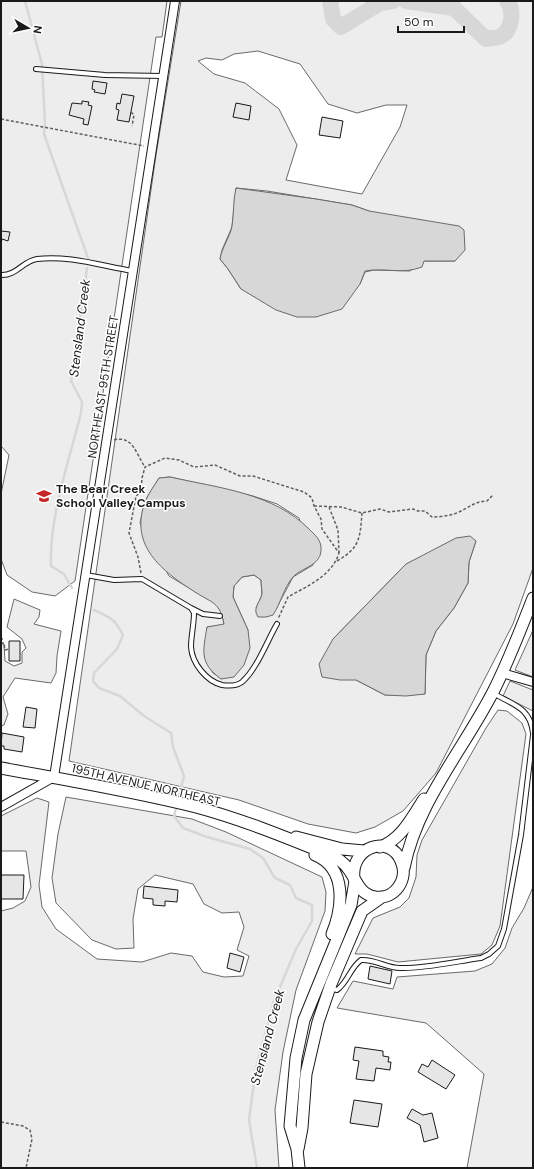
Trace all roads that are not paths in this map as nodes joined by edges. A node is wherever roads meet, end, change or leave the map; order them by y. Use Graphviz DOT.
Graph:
graph roads {
  1 [pos="175,1"];
  2 [pos="36,69"];
  3 [pos="163,76"];
  4 [pos="133,271"];
  5 [pos="1,275"];
  6 [pos="86,575"];
  7 [pos="533,598"];
  8 [pos="191,608"];
  9 [pos="220,616"];
  10 [pos="277,624"];
  11 [pos="502,673"];
  12 [pos="533,682"];
  13 [pos="492,693"];
  14 [pos="533,734"];
  15 [pos="1,768"];
  16 [pos="446,770"];
  17 [pos="54,778"];
  18 [pos="1,807"];
  19 [pos="255,826"];
  20 [pos="380,846"];
  21 [pos="364,851"];
  22 [pos="404,868"];
  23 [pos="355,880"];
  24 [pos="382,897"];
  25 [pos="329,988"];
  26 [pos="310,1003"];
  27 [pos="298,1149"];
  28 [pos="299,1168"];
  1 -- 3 [label="street, NORTHEAST 95TH STREET"];
  2 -- 3 [label="lane"];
  3 -- 4 [label="street, NORTHEAST 95TH STREET"];
  4 -- 5 [label="lane"];
  4 -- 6 [label="street, NORTHEAST 95TH STREET"];
  6 -- 8 [label="lane"];
  6 -- 17 [label="street, NORTHEAST 95TH STREET"];
  7 -- 11 [label="main road"];
  8 -- 9 [label="lane"];
  8 -- 10 [label="lane"];
  11 -- 12 [label="street"];
  11 -- 13 [label="main road"];
  13 -- 14 [label="lane"];
  13 -- 16 [label="main road"];
  14 -- 25 [label="lane"];
  15 -- 17 [label="main road, 195TH AVENUE NORTHEAST"];
  16 -- 20 [label="main road"];
  16 -- 22 [label="main road"];
  17 -- 18 [label="street, 195TH AVENUE NORTHEAST"];
  17 -- 19 [label="main road, 195TH AVENUE NORTHEAST"];
  19 -- 21 [label="main road"];
  19 -- 23 [label="main road"];
  19 -- 26 [label="main road"];
  20 -- 21 [label="main road"];
  20 -- 22 [label="main road"];
  21 -- 23 [label="main road"];
  22 -- 24 [label="main road"];
  23 -- 24 [label="main road"];
  23 -- 26 [label="main road"];
  24 -- 25 [label="main road"];
  25 -- 27 [label="main road"];
  26 -- 27 [label="main road"];
  27 -- 28 [label="main road"];
}
